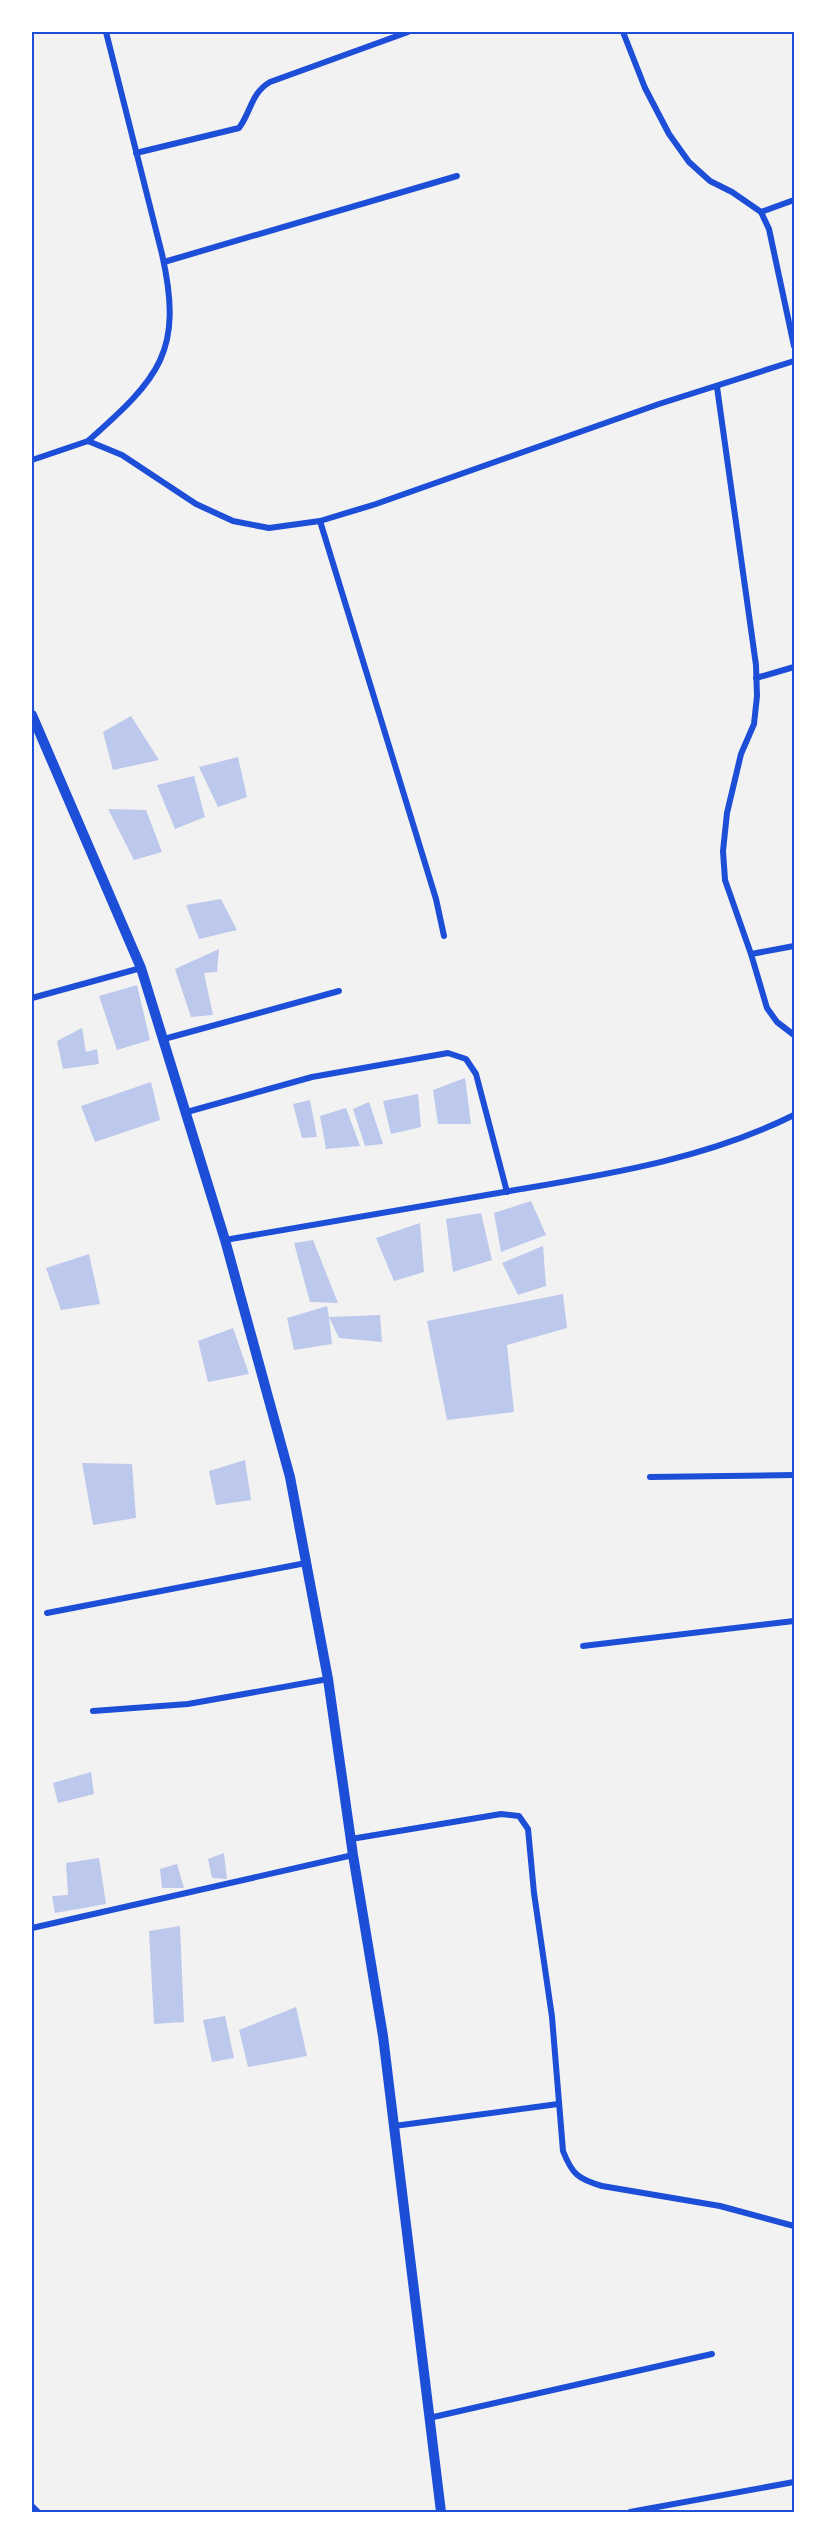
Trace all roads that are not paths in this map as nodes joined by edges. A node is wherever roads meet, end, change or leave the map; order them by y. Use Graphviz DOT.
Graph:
graph roads {
  1 [pos="106,32"];
  2 [pos="408,32"];
  3 [pos="623,32"];
  4 [pos="136,153"];
  5 [pos="457,176"];
  6 [pos="795,200"];
  7 [pos="761,212"];
  8 [pos="164,262"];
  9 [pos="795,346"];
  10 [pos="795,361"];
  11 [pos="717,387"];
  12 [pos="88,441"];
  13 [pos="32,460"];
  14 [pos="320,521"];
  15 [pos="795,667"];
  16 [pos="756,678"];
  17 [pos="32,715"];
  18 [pos="444,936"];
  19 [pos="795,946"];
  20 [pos="751,954"];
  21 [pos="141,968"];
  22 [pos="339,991"];
  23 [pos="32,998"];
  24 [pos="795,1035"];
  25 [pos="164,1039"];
  26 [pos="187,1112"];
  27 [pos="795,1115"];
  28 [pos="507,1192"];
  29 [pos="225,1240"];
  30 [pos="795,1475"];
  31 [pos="650,1477"];
  32 [pos="306,1563"];
  33 [pos="47,1613"];
  34 [pos="795,1621"];
  35 [pos="583,1646"];
  36 [pos="328,1679"];
  37 [pos="93,1711"];
  38 [pos="351,1839"];
  39 [pos="353,1855"];
  40 [pos="32,1928"];
  41 [pos="558,2104"];
  42 [pos="394,2126"];
  43 [pos="794,2226"];
  44 [pos="712,2354"];
  45 [pos="429,2418"];
  46 [pos="795,2482"];
  47 [pos="32,2506"];
  48 [pos="38,2512"];
  49 [pos="441,2512"];
  50 [pos="630,2512"];
  1 -- 4 [label="street"];
  2 -- 4 [label="street"];
  3 -- 7 [label="street"];
  4 -- 8 [label="street"];
  5 -- 8 [label="street"];
  6 -- 7 [label="street"];
  7 -- 9 [label="street"];
  8 -- 12 [label="street"];
  10 -- 11 [label="street"];
  11 -- 14 [label="street"];
  11 -- 16 [label="street"];
  12 -- 13 [label="street"];
  12 -- 14 [label="street"];
  14 -- 18 [label="street"];
  15 -- 16 [label="street"];
  16 -- 20 [label="street"];
  17 -- 21 [label="street"];
  19 -- 20 [label="street"];
  20 -- 24 [label="street"];
  21 -- 23 [label="street"];
  21 -- 25 [label="street"];
  22 -- 25 [label="street"];
  25 -- 26 [label="street"];
  26 -- 28 [label="street"];
  26 -- 29 [label="street"];
  27 -- 28 [label="street"];
  28 -- 29 [label="street"];
  29 -- 32 [label="street"];
  30 -- 31 [label="street"];
  32 -- 33 [label="street"];
  32 -- 36 [label="street"];
  34 -- 35 [label="street"];
  36 -- 37 [label="street"];
  36 -- 38 [label="street"];
  38 -- 39 [label="street"];
  38 -- 41 [label="street"];
  39 -- 40 [label="street"];
  39 -- 42 [label="street"];
  41 -- 42 [label="street"];
  41 -- 43 [label="street"];
  42 -- 45 [label="street"];
  44 -- 45 [label="street"];
  45 -- 49 [label="street"];
  46 -- 50 [label="street"];
  47 -- 48 [label="street"];
}
